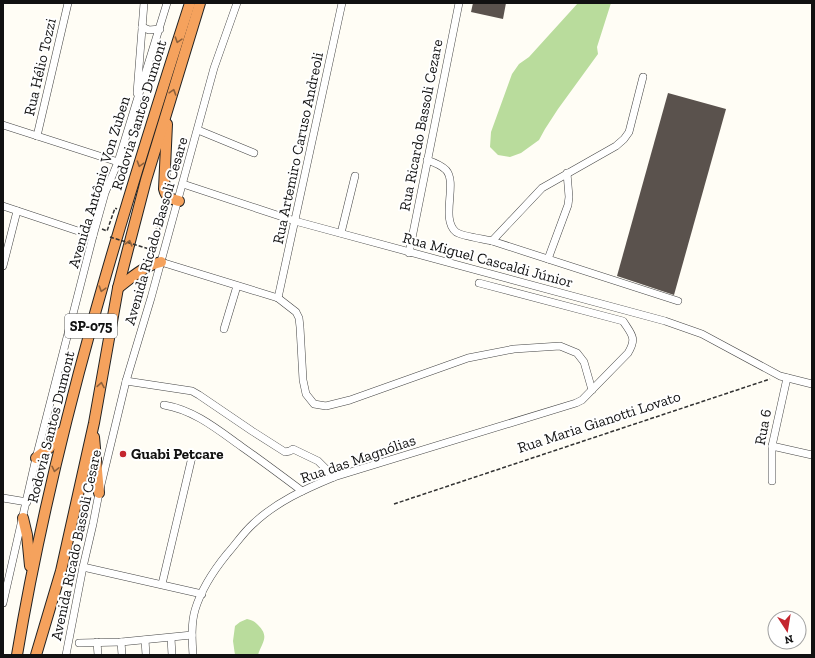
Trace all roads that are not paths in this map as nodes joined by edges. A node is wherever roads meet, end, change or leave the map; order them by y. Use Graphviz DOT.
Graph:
graph roads {
  1 [pos="68,3"];
  2 [pos="144,3"];
  3 [pos="167,3"];
  4 [pos="190,3"];
  5 [pos="200,3"];
  6 [pos="237,3"];
  7 [pos="342,3"];
  8 [pos="459,3"];
  9 [pos="142,27"];
  10 [pos="160,29"];
  11 [pos="643,77"];
  12 [pos="136,105"];
  13 [pos="168,109"];
  14 [pos="3,125"];
  15 [pos="198,130"];
  16 [pos="37,136"];
  17 [pos="254,153"];
  18 [pos="427,160"];
  19 [pos="118,162"];
  20 [pos="567,173"];
  21 [pos="355,176"];
  22 [pos="183,184"];
  23 [pos="178,200"];
  24 [pos="3,206"];
  25 [pos="17,210"];
  26 [pos="295,221"];
  27 [pos="341,233"];
  28 [pos="93,236"];
  29 [pos="492,241"];
  30 [pos="409,253"];
  31 [pos="548,258"];
  32 [pos="161,262"];
  33 [pos="3,266"];
  34 [pos="479,283"];
  35 [pos="238,286"];
  36 [pos="118,288"];
  37 [pos="278,298"];
  38 [pos="678,301"];
  39 [pos="224,329"];
  40 [pos="783,377"];
  41 [pos="126,381"];
  42 [pos="812,384"];
  43 [pos="592,390"];
  44 [pos="164,404"];
  45 [pos="94,423"];
  46 [pos="65,425"];
  47 [pos="772,446"];
  48 [pos="812,455"];
  49 [pos="192,456"];
  50 [pos="36,458"];
  51 [pos="334,478"];
  52 [pos="772,481"];
  53 [pos="302,491"];
  54 [pos="99,493"];
  55 [pos="3,498"];
  56 [pos="27,502"];
  57 [pos="23,518"];
  58 [pos="83,567"];
  59 [pos="162,584"];
  60 [pos="28,589"];
  61 [pos="202,594"];
  62 [pos="3,603"];
  63 [pos="192,635"];
  64 [pos="171,638"];
  65 [pos="145,640"];
  66 [pos="97,642"];
  67 [pos="121,642"];
  68 [pos="79,643"];
  69 [pos="17,655"];
  70 [pos="36,655"];
  71 [pos="66,655"];
  72 [pos="98,655"];
  73 [pos="122,655"];
  74 [pos="146,655"];
  75 [pos="172,655"];
  76 [pos="193,655"];
  1 -- 16 [label="street, Rua Hélio Tozzi"];
  2 -- 9 [label="street"];
  3 -- 10 [label="street, Avenida Antônio Von Zuben"];
  4 -- 46 [label="highway, Rodovia Santos Dumont / SP-075, one-way"];
  13 -- 5 [label="highway, Rodovia Santos Dumont / SP-075, one-way"];
  6 -- 15 [label="street, Avenida Ricado Bassoli Cesare"];
  7 -- 26 [label="street, Rua Artemiro Caruso Andreoli"];
  8 -- 18 [label="street, Rua Ricardo Bassoli Cezare"];
  9 -- 10 [label="street"];
  9 -- 12 [label="street"];
  10 -- 12 [label="street, Avenida Antônio Von Zuben"];
  11 -- 20 [label="street"];
  12 -- 19 [label="street, Avenida Antônio Von Zuben"];
  13 -- 23 [label="highway"];
  36 -- 13 [label="highway, Rodovia Santos Dumont / SP-075, one-way"];
  14 -- 16 [label="street"];
  15 -- 17 [label="street"];
  15 -- 22 [label="street, Avenida Ricado Bassoli Cesare"];
  16 -- 19 [label="street"];
  18 -- 29 [label="street"];
  18 -- 30 [label="street, Rua Ricardo Bassoli Cezare"];
  19 -- 28 [label="street, Avenida Antônio Von Zuben"];
  20 -- 29 [label="street"];
  20 -- 31 [label="street"];
  21 -- 27 [label="street"];
  22 -- 23 [label="street, Avenida Ricado Bassoli Cesare"];
  22 -- 26 [label="street, Rua Miguel Cascaldi Júnior"];
  23 -- 32 [label="street, Avenida Ricado Bassoli Cesare"];
  24 -- 25 [label="street"];
  25 -- 28 [label="street"];
  25 -- 33 [label="street"];
  26 -- 27 [label="street, Rua Miguel Cascaldi Júnior"];
  26 -- 37 [label="street, Rua Artemiro Caruso Andreoli"];
  27 -- 30 [label="street, Rua Miguel Cascaldi Júnior"];
  28 -- 50 [label="street, Avenida Antônio Von Zuben"];
  29 -- 31 [label="street"];
  30 -- 40 [label="street, Rua Miguel Cascaldi Júnior"];
  31 -- 38 [label="street"];
  32 -- 35 [label="street"];
  32 -- 36 [label="highway"];
  32 -- 41 [label="street, Avenida Ricado Bassoli Cesare"];
  34 -- 43 [label="street"];
  35 -- 37 [label="street"];
  35 -- 39 [label="street"];
  45 -- 36 [label="highway, Rodovia Santos Dumont / SP-075, one-way"];
  37 -- 43 [label="street"];
  40 -- 42 [label="street"];
  40 -- 47 [label="street, Rua 6"];
  41 -- 51 [label="street"];
  41 -- 54 [label="street, Avenida Ricado Bassoli Cesare"];
  43 -- 51 [label="street, Rua das Magnólias"];
  44 -- 53 [label="street"];
  45 -- 54 [label="highway"];
  45 -- 70 [label="highway, Rodovia Santos Dumont / SP-075"];
  46 -- 50 [label="highway"];
  46 -- 60 [label="highway, Rodovia Santos Dumont / SP-075, one-way"];
  47 -- 48 [label="street"];
  47 -- 52 [label="street, Rua 6"];
  49 -- 59 [label="street"];
  50 -- 56 [label="street, Avenida Antônio Von Zuben"];
  51 -- 53 [label="street, Rua das Magnólias"];
  53 -- 61 [label="street, Rua das Magnólias"];
  54 -- 58 [label="street, Avenida Ricado Bassoli Cesare"];
  55 -- 56 [label="street"];
  56 -- 57 [label="street, Avenida Antônio Von Zuben"];
  57 -- 60 [label="highway"];
  57 -- 62 [label="street, Avenida Antônio Von Zuben"];
  58 -- 59 [label="street"];
  58 -- 71 [label="street, Avenida Ricado Bassoli Cesare"];
  59 -- 61 [label="street"];
  60 -- 69 [label="highway, Rodovia Santos Dumont / SP-075"];
  61 -- 63 [label="street, Rua das Magnólias"];
  63 -- 64 [label="street"];
  63 -- 76 [label="street, Rua das Magnólias"];
  64 -- 65 [label="street"];
  64 -- 75 [label="street"];
  65 -- 67 [label="street"];
  65 -- 74 [label="street"];
  66 -- 67 [label="street"];
  66 -- 68 [label="street"];
  66 -- 72 [label="street"];
  67 -- 73 [label="street"];
}
